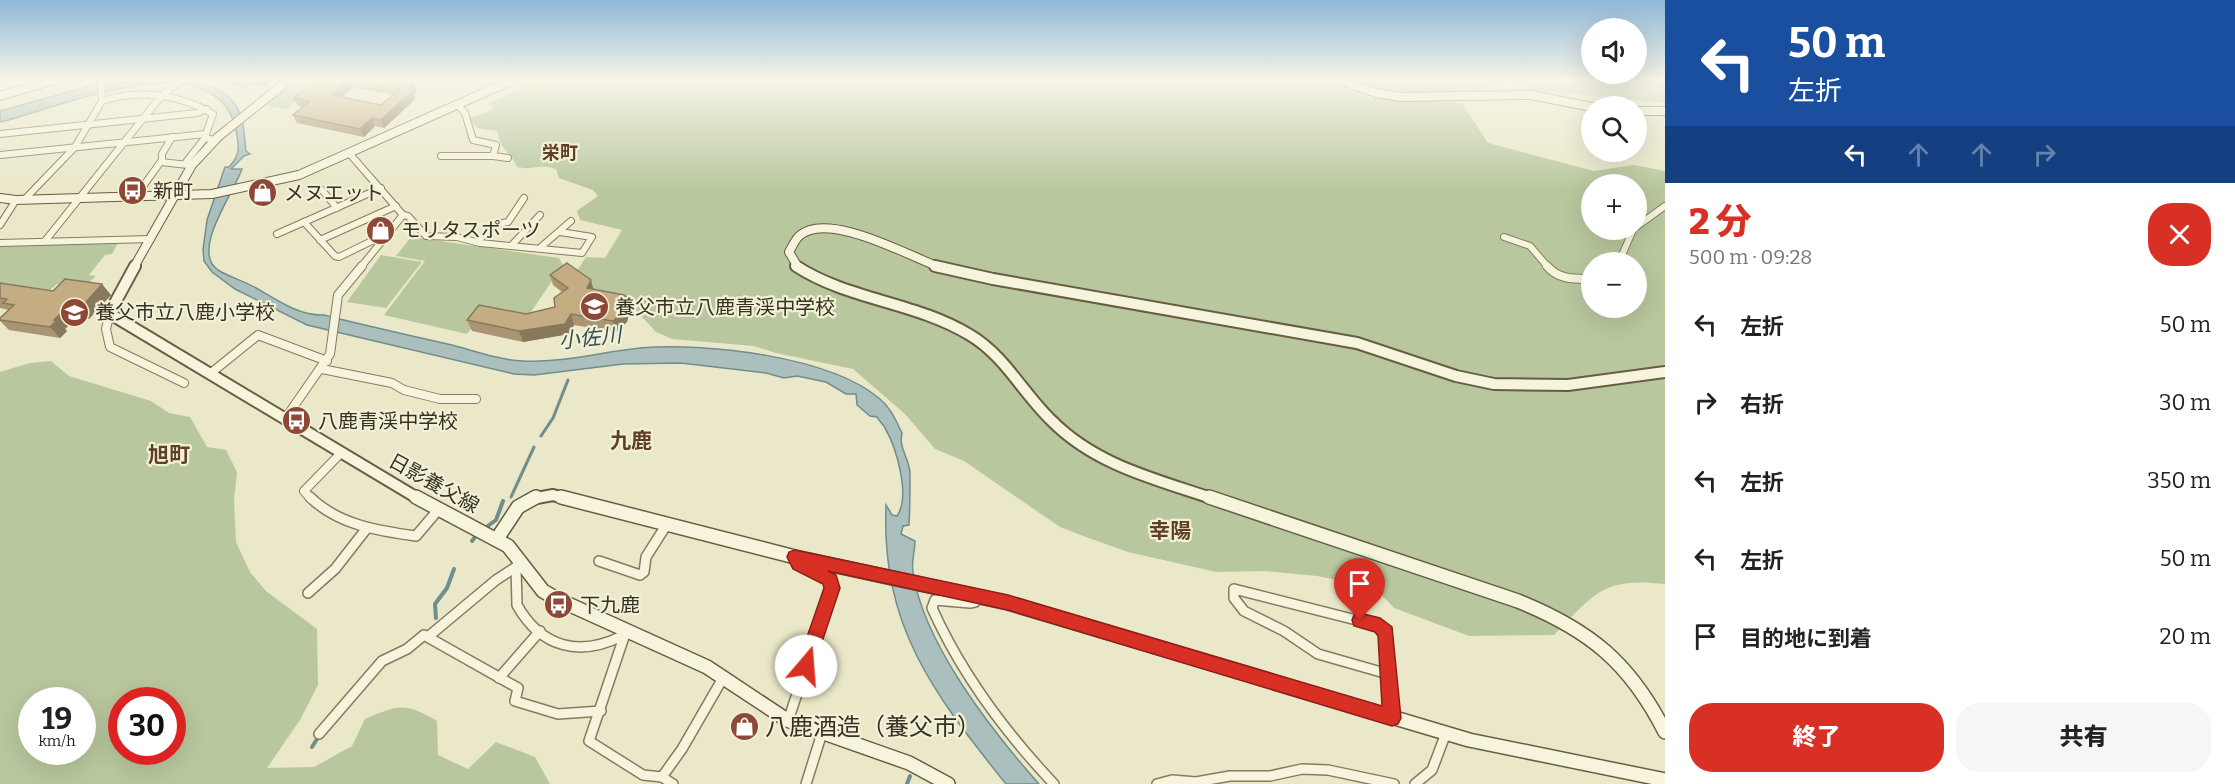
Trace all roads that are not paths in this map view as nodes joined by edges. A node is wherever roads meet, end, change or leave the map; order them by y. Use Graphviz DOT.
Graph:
graph roads {
  1 [pos="93,116"];
  2 [pos="147,116"];
  3 [pos="170,116"];
  4 [pos="212,116"];
  5 [pos="244,116"];
  6 [pos="434,116"];
  7 [pos="465,116"];
  8 [pos="145,118"];
  9 [pos="88,124"];
  10 [pos="0,134"];
  11 [pos="206,136"];
  12 [pos="172,137"];
  13 [pos="217,138"];
  14 [pos="126,142"];
  15 [pos="75,147"];
  16 [pos="349,153"];
  17 [pos="0,155"];
  18 [pos="441,156"];
  19 [pos="493,156"];
  20 [pos="508,158"];
  21 [pos="161,162"];
  22 [pos="190,165"];
  23 [pos="381,188"];
  24 [pos="322,190"];
  25 [pos="174,194"];
  26 [pos="136,196"];
  27 [pos="0,198"];
  28 [pos="78,198"];
  29 [pos="524,198"];
  30 [pos="20,200"];
  31 [pos="396,206"];
  32 [pos="1665,206"];
  33 [pos="337,208"];
  34 [pos="403,215"];
  35 [pos="540,215"];
  36 [pos="1647,219"];
  37 [pos="571,221"];
  38 [pos="304,222"];
  39 [pos="0,225"];
  40 [pos="560,232"];
  41 [pos="278,234"];
  42 [pos="386,234"];
  43 [pos="1504,237"];
  44 [pos="150,239"];
  45 [pos="320,240"];
  46 [pos="45,241"];
  47 [pos="476,242"];
  48 [pos="0,243"];
  49 [pos="511,246"];
  50 [pos="542,247"];
  51 [pos="1581,279"];
  52 [pos="110,312"];
  53 [pos="327,361"];
  54 [pos="322,369"];
  55 [pos="1665,372"];
  56 [pos="211,373"];
  57 [pos="184,383"];
  58 [pos="476,399"];
  59 [pos="285,419"];
  60 [pos="342,452"];
  61 [pos="438,510"];
  62 [pos="666,524"];
  63 [pos="367,528"];
  64 [pos="497,539"];
  65 [pos="795,557"];
  66 [pos="599,561"];
  67 [pos="519,566"];
  68 [pos="308,593"];
  69 [pos="977,596"];
  70 [pos="540,631"];
  71 [pos="624,633"];
  72 [pos="429,636"];
  73 [pos="1388,674"];
  74 [pos="499,678"];
  75 [pos="723,678"];
  76 [pos="601,711"];
  77 [pos="1392,718"];
  78 [pos="788,721"];
  79 [pos="1665,732"];
  80 [pos="822,733"];
  81 [pos="319,734"];
  82 [pos="1446,734"];
  83 [pos="662,777"];
  84 [pos="1665,780"];
  85 [pos="673,784"];
  86 [pos="806,784"];
  87 [pos="948,784"];
  88 [pos="1054,784"];
  89 [pos="1157,784"];
  90 [pos="1394,784"];
  91 [pos="1415,784"];
  1 -- 9 [label="street"];
  2 -- 8 [label="street"];
  3 -- 8 [label="street"];
  4 -- 11 [label="street"];
  5 -- 13 [label="street"];
  6 -- 16 [label="street"];
  7 -- 19 [label="street"];
  8 -- 9 [label="street"];
  8 -- 14 [label="street"];
  9 -- 10 [label="street"];
  9 -- 15 [label="street"];
  11 -- 12 [label="street"];
  11 -- 13 [label="street"];
  11 -- 22 [label="street"];
  12 -- 14 [label="street"];
  12 -- 21 [label="street"];
  13 -- 22 [label="street"];
  14 -- 15 [label="street"];
  14 -- 28 [label="street"];
  15 -- 17 [label="street"];
  15 -- 30 [label="street"];
  16 -- 23 [label="street"];
  16 -- 25 [label="street"];
  18 -- 19 [label="street"];
  19 -- 20 [label="street"];
  21 -- 22 [label="street"];
  21 -- 26 [label="street"];
  22 -- 25 [label="street"];
  23 -- 31 [label="street"];
  23 -- 33 [label="street"];
  24 -- 33 [label="street"];
  25 -- 26 [label="street"];
  25 -- 44 [label="street"];
  26 -- 28 [label="street"];
  27 -- 30 [label="street"];
  28 -- 30 [label="street"];
  28 -- 46 [label="street"];
  29 -- 47 [label="street"];
  30 -- 39 [label="street"];
  31 -- 34 [label="street"];
  31 -- 45 [label="street"];
  32 -- 36 [label="street"];
  33 -- 38 [label="street"];
  34 -- 42 [label="street"];
  34 -- 47 [label="street"];
  35 -- 49 [label="street"];
  37 -- 40 [label="street"];
  38 -- 41 [label="street"];
  38 -- 45 [label="street"];
  40 -- 50 [label="street"];
  40 -- 50 [label="street"];
  42 -- 45 [label="street"];
  42 -- 53 [label="street"];
  43 -- 51 [label="street"];
  44 -- 46 [label="street"];
  44 -- 52 [label="street"];
  46 -- 48 [label="street"];
  47 -- 49 [label="street"];
  49 -- 50 [label="street"];
  52 -- 56 [label="street, 日影養父線"];
  52 -- 57 [label="street"];
  53 -- 54 [label="street"];
  53 -- 56 [label="street"];
  54 -- 58 [label="street"];
  54 -- 59 [label="street"];
  55 -- 79 [label="street"];
  56 -- 59 [label="street, 日影養父線"];
  59 -- 60 [label="street, 日影養父線"];
  60 -- 61 [label="street, 日影養父線"];
  60 -- 63 [label="street"];
  61 -- 63 [label="street"];
  61 -- 64 [label="street, 日影養父線"];
  62 -- 64 [label="street"];
  62 -- 65 [label="street"];
  62 -- 66 [label="street"];
  63 -- 68 [label="street"];
  64 -- 67 [label="street, 日影養父線"];
  65 -- 69 [label="street"];
  65 -- 78 [label="street"];
  67 -- 70 [label="street"];
  67 -- 71 [label="street, 日影養父線"];
  67 -- 72 [label="street"];
  69 -- 77 [label="street"];
  69 -- 88 [label="street"];
  70 -- 71 [label="street"];
  70 -- 74 [label="street"];
  71 -- 75 [label="street, 日影養父線"];
  71 -- 76 [label="street"];
  72 -- 74 [label="street"];
  72 -- 81 [label="street"];
  73 -- 73 [label="street"];
  73 -- 77 [label="street"];
  74 -- 76 [label="street"];
  75 -- 78 [label="street, 日影養父線"];
  75 -- 83 [label="street"];
  76 -- 83 [label="street"];
  77 -- 82 [label="street"];
  78 -- 80 [label="street, 日影養父線"];
  80 -- 86 [label="street"];
  80 -- 87 [label="street, 日影養父線"];
  82 -- 84 [label="street"];
  82 -- 91 [label="street"];
  83 -- 85 [label="street"];
  89 -- 90 [label="street"];
}
